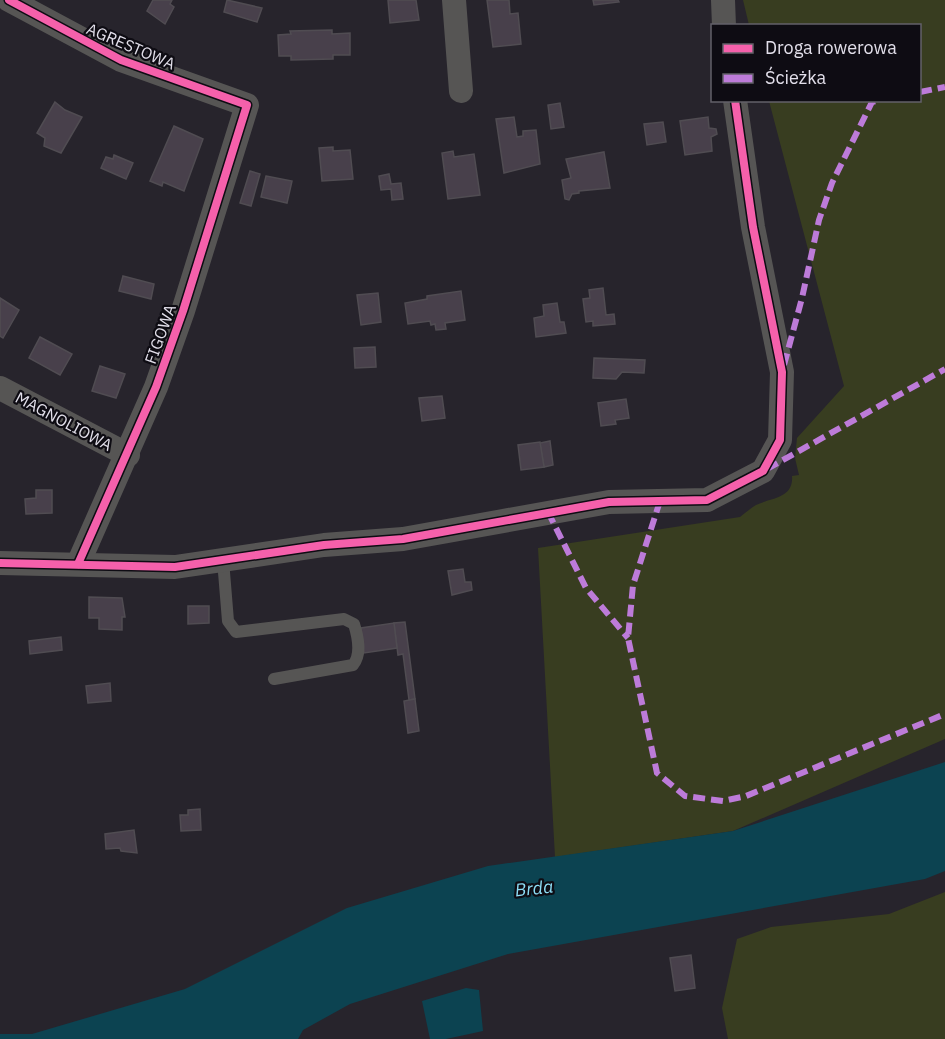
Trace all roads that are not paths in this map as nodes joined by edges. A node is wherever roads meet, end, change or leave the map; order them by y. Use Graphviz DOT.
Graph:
graph roads {
  1 [pos="9,0"];
  2 [pos="454,0"];
  3 [pos="723,0"];
  4 [pos="724,24"];
  5 [pos="460,91"];
  6 [pos="735,102"];
  7 [pos="247,105"];
  8 [pos="0,388"];
  9 [pos="128,455"];
  10 [pos="223,560"];
  11 [pos="0,562"];
  12 [pos="78,564"];
  13 [pos="274,679"];
  1 -- 7 [label="street, AGRESTOWA"];
  2 -- 5 [label="street"];
  3 -- 4 [label="street"];
  6 -- 10 [label="street"];
  7 -- 9 [label="street, FIGOWA"];
  8 -- 9 [label="street, MAGNOLIOWA"];
  9 -- 12 [label="street, FIGOWA"];
  10 -- 12 [label="street"];
  10 -- 13 [label="lane"];
  11 -- 12 [label="street"];
}
